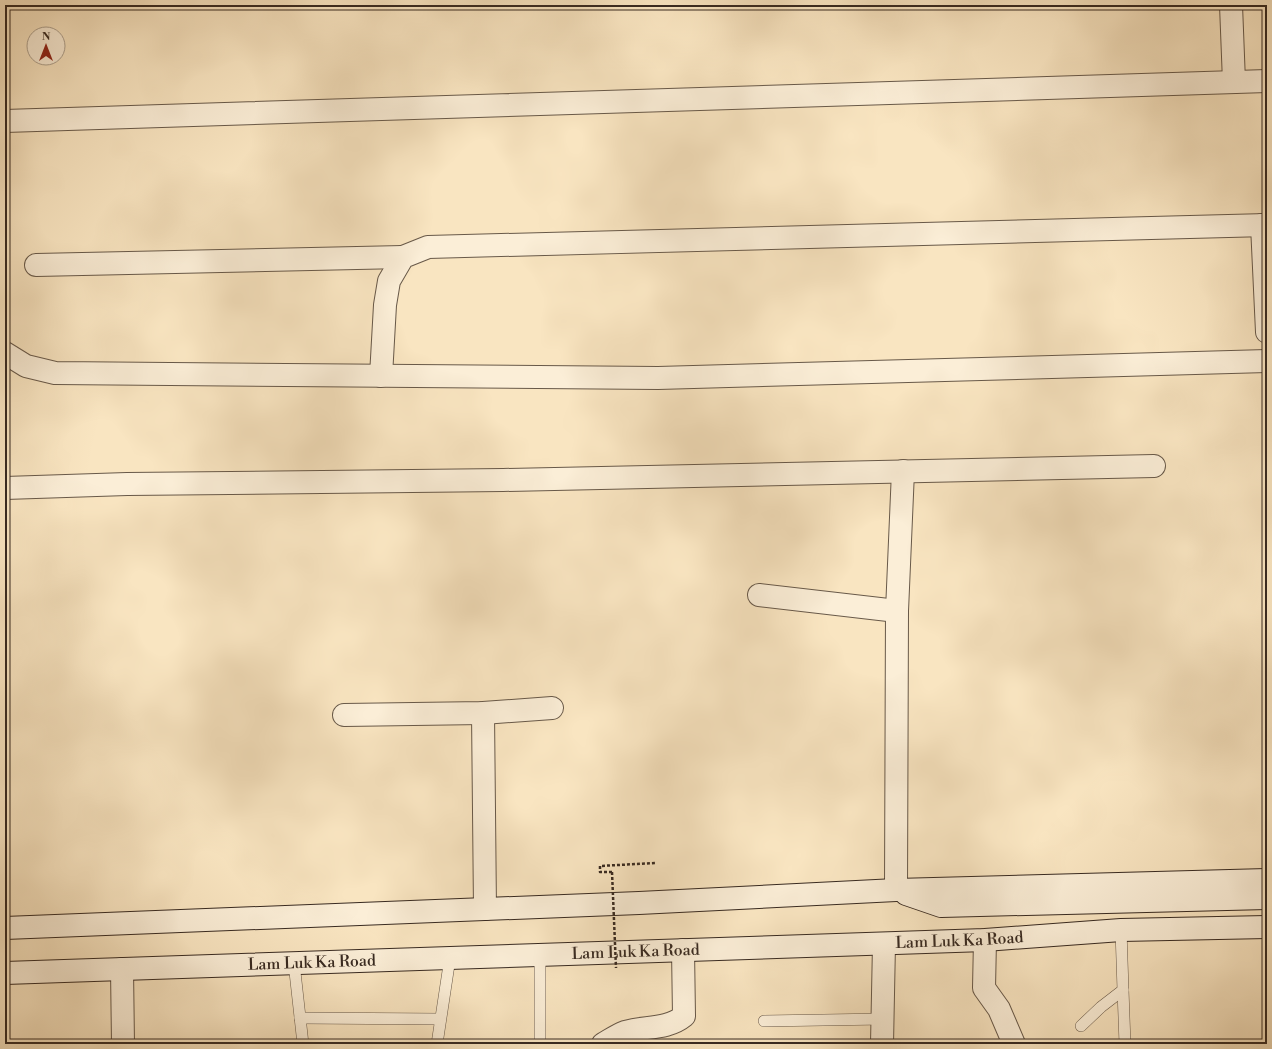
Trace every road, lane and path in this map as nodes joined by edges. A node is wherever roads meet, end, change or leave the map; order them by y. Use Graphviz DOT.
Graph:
graph roads {
  1 [pos="1231,5"];
  2 [pos="1267,81"];
  3 [pos="1234,82"];
  4 [pos="5,120"];
  5 [pos="1265,225"];
  6 [pos="402,257"];
  7 [pos="36,264"];
  8 [pos="1267,332"];
  9 [pos="5,353"];
  10 [pos="1267,361"];
  11 [pos="381,376"];
  12 [pos="1154,466"];
  13 [pos="903,471"];
  14 [pos="5,488"];
  15 [pos="759,595"];
  16 [pos="897,611"];
  17 [pos="552,708"];
  18 [pos="483,713"];
  19 [pos="344,715"];
  20 [pos="655,863"];
  21 [pos="1267,880"];
  22 [pos="896,890"];
  23 [pos="1267,898"];
  24 [pos="485,909"];
  25 [pos="1267,927"];
  26 [pos="5,928"];
  27 [pos="1121,930"];
  28 [pos="984,940"];
  29 [pos="884,944"];
  30 [pos="683,950"];
  31 [pos="540,955"];
  32 [pos="450,958"];
  33 [pos="294,963"];
  34 [pos="616,968"];
  35 [pos="122,969"];
  36 [pos="5,973"];
  37 [pos="1123,990"];
  38 [pos="300,1018"];
  39 [pos="440,1019"];
  40 [pos="883,1019"];
  41 [pos="764,1021"];
  42 [pos="1082,1026"];
  43 [pos="123,1044"];
  44 [pos="303,1044"];
  45 [pos="437,1044"];
  46 [pos="540,1044"];
  47 [pos="602,1044"];
  48 [pos="882,1044"];
  49 [pos="1014,1044"];
  50 [pos="1125,1044"];
  1 -- 3 [label="street"];
  2 -- 3 [label="street"];
  3 -- 4 [label="street"];
  5 -- 6 [label="street"];
  5 -- 8 [label="street"];
  6 -- 7 [label="street"];
  6 -- 11 [label="street"];
  9 -- 11 [label="street"];
  10 -- 11 [label="street"];
  12 -- 13 [label="street"];
  13 -- 14 [label="street"];
  13 -- 16 [label="street"];
  15 -- 16 [label="street"];
  16 -- 22 [label="street"];
  17 -- 18 [label="street"];
  18 -- 19 [label="street"];
  18 -- 24 [label="street"];
  20 -- 34 [label="path, bridge"];
  21 -- 22 [label="street, Lam Luk Ka Road"];
  22 -- 23 [label="street, Lam Luk Ka Road"];
  22 -- 24 [label="street, Lam Luk Ka Road"];
  24 -- 26 [label="street, Lam Luk Ka Road"];
  25 -- 27 [label="street, Lam Luk Ka Road"];
  27 -- 28 [label="street, Lam Luk Ka Road"];
  27 -- 37 [label="lane"];
  28 -- 29 [label="street, Lam Luk Ka Road"];
  28 -- 49 [label="street"];
  29 -- 30 [label="street, Lam Luk Ka Road"];
  29 -- 40 [label="street"];
  30 -- 31 [label="street, Lam Luk Ka Road"];
  30 -- 47 [label="street"];
  31 -- 32 [label="street, Lam Luk Ka Road"];
  31 -- 46 [label="lane"];
  32 -- 33 [label="street, Lam Luk Ka Road"];
  32 -- 39 [label="lane"];
  33 -- 35 [label="street, Lam Luk Ka Road"];
  33 -- 38 [label="lane"];
  35 -- 36 [label="street, Lam Luk Ka Road"];
  35 -- 43 [label="street"];
  37 -- 42 [label="lane"];
  37 -- 50 [label="lane"];
  38 -- 39 [label="lane"];
  38 -- 44 [label="lane"];
  39 -- 45 [label="lane"];
  40 -- 41 [label="lane"];
  40 -- 48 [label="street"];
}
